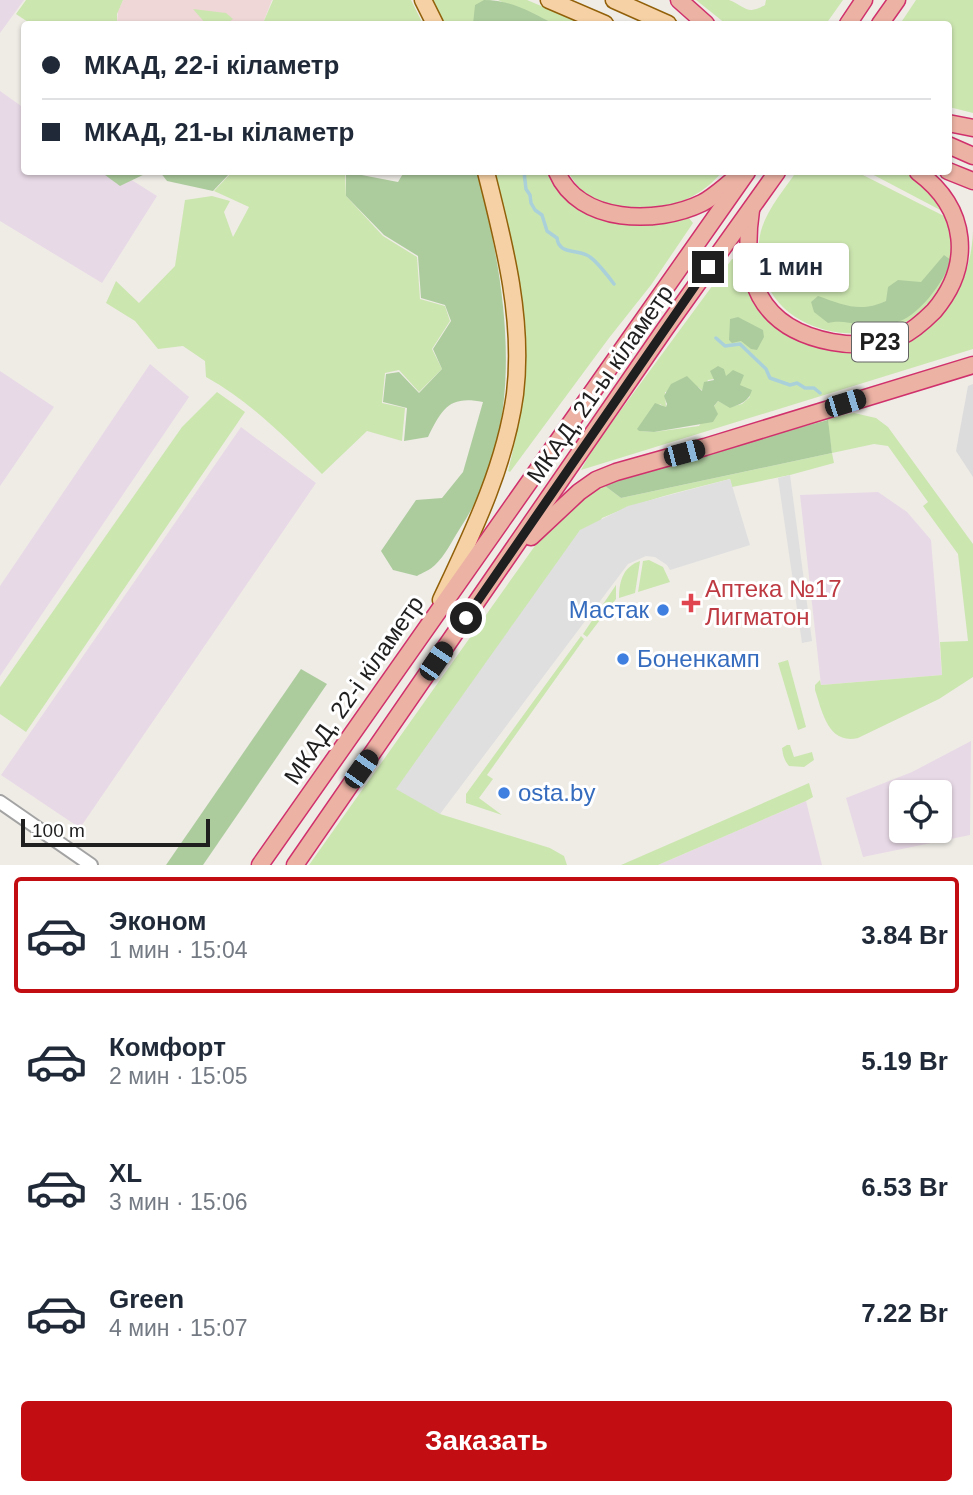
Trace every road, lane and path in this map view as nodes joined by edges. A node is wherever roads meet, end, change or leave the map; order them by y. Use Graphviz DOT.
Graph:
graph roads {
  1 [pos="423,0"];
  2 [pos="549,0"];
  3 [pos="614,0"];
  4 [pos="679,0"];
  5 [pos="897,0"];
  6 [pos="863,1"];
  7 [pos="434,21"];
  8 [pos="598,21"];
  9 [pos="661,21"];
  10 [pos="703,21"];
  11 [pos="850,21"];
  12 [pos="882,21"];
  13 [pos="952,124"];
  14 [pos="973,128"];
  15 [pos="952,147"];
  16 [pos="973,156"];
  17 [pos="952,173"];
  18 [pos="487,175"];
  19 [pos="559,175"];
  20 [pos="742,175"];
  21 [pos="744,175"];
  22 [pos="775,175"];
  23 [pos="922,175"];
  24 [pos="973,181"];
  25 [pos="751,206"];
  26 [pos="973,365"];
  27 [pos="486,540"];
  28 [pos="509,554"];
  29 [pos="495,574"];
  30 [pos="432,617"];
  31 [pos="0,802"];
  32 [pos="91,865"];
  33 [pos="260,865"];
  34 [pos="295,865"];
  1 -- 7 [label="main road"];
  2 -- 8 [label="main road"];
  3 -- 9 [label="main road"];
  4 -- 10 [label="highway"];
  5 -- 12 [label="highway"];
  6 -- 11 [label="highway"];
  13 -- 14 [label="highway"];
  15 -- 16 [label="highway"];
  17 -- 24 [label="highway"];
  18 -- 30 [label="main road"];
  19 -- 20 [label="highway"];
  21 -- 27 [label="highway, МКАД, 21-ы кіламетр"];
  22 -- 25 [label="highway, МКАД, 21-ы кіламетр"];
  23 -- 25 [label="highway, Р23"];
  25 -- 28 [label="highway, МКАД, 21-ы кіламетр"];
  26 -- 29 [label="highway, Р23"];
  27 -- 30 [label="highway, МКАД, 22-і кіламетр"];
  28 -- 29 [label="highway, МКАД, 22-і кіламетр"];
  29 -- 34 [label="highway, МКАД, 22-і кіламетр"];
  30 -- 33 [label="highway, МКАД, 22-і кіламетр"];
  31 -- 32 [label="street"];
}
